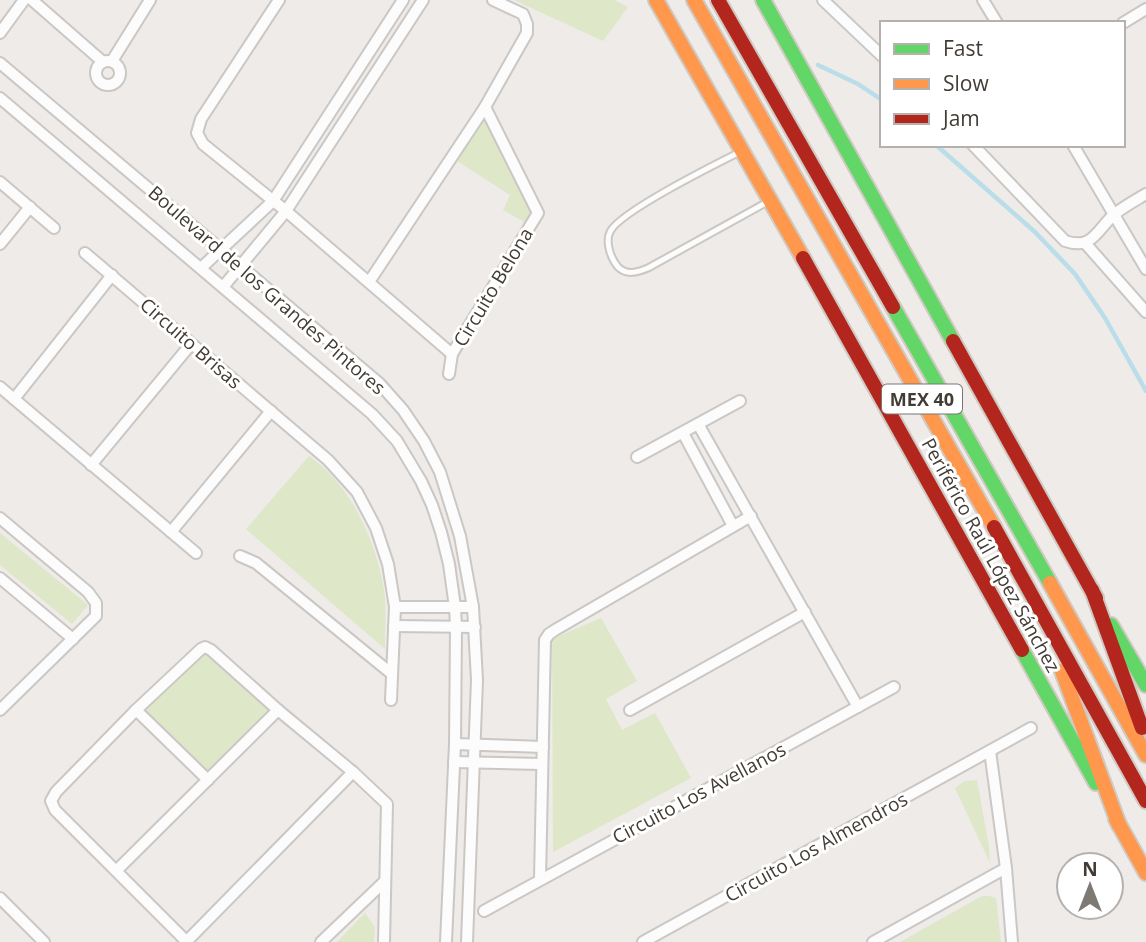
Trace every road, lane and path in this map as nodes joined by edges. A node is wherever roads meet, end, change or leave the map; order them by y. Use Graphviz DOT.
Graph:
graph roads {
  1 [pos="24,0"];
  2 [pos="32,0"];
  3 [pos="149,0"];
  4 [pos="278,0"];
  5 [pos="402,0"];
  6 [pos="423,0"];
  7 [pos="493,0"];
  8 [pos="656,0"];
  9 [pos="694,0"];
  10 [pos="718,0"];
  11 [pos="763,0"];
  12 [pos="983,0"];
  13 [pos="826,1"];
  14 [pos="1146,9"];
  15 [pos="996,21"];
  16 [pos="1125,22"];
  17 [pos="0,33"];
  18 [pos="880,54"];
  19 [pos="0,63"];
  20 [pos="0,98"];
  21 [pos="485,107"];
  22 [pos="975,147"];
  23 [pos="1074,147"];
  24 [pos="743,151"];
  25 [pos="0,182"];
  26 [pos="1146,194"];
  27 [pos="771,200"];
  28 [pos="273,201"];
  29 [pos="30,207"];
  30 [pos="286,212"];
  31 [pos="1114,214"];
  32 [pos="54,228"];
  33 [pos="1085,243"];
  34 [pos="0,244"];
  35 [pos="220,250"];
  36 [pos="85,253"];
  37 [pos="240,266"];
  38 [pos="201,268"];
  39 [pos="1146,269"];
  40 [pos="112,275"];
  41 [pos="369,282"];
  42 [pos="223,287"];
  43 [pos="1146,312"];
  44 [pos="191,344"];
  45 [pos="452,354"];
  46 [pos="449,374"];
  47 [pos="0,387"];
  48 [pos="14,399"];
  49 [pos="740,401"];
  50 [pos="271,411"];
  51 [pos="698,424"];
  52 [pos="683,433"];
  53 [pos="637,457"];
  54 [pos="92,465"];
  55 [pos="751,516"];
  56 [pos="0,518"];
  57 [pos="733,526"];
  58 [pos="171,532"];
  59 [pos="196,553"];
  60 [pos="240,556"];
  61 [pos="0,578"];
  62 [pos="1092,590"];
  63 [pos="1035,602"];
  64 [pos="395,607"];
  65 [pos="455,607"];
  66 [pos="473,607"];
  67 [pos="805,612"];
  68 [pos="394,626"];
  69 [pos="456,626"];
  70 [pos="475,627"];
  71 [pos="73,639"];
  72 [pos="392,674"];
  73 [pos="1146,685"];
  74 [pos="894,687"];
  75 [pos="391,700"];
  76 [pos="1,707"];
  77 [pos="858,707"];
  78 [pos="136,710"];
  79 [pos="278,710"];
  80 [pos="630,710"];
  81 [pos="1031,728"];
  82 [pos="1146,739"];
  83 [pos="455,744"];
  84 [pos="474,745"];
  85 [pos="542,747"];
  86 [pos="990,751"];
  87 [pos="1146,755"];
  88 [pos="454,762"];
  89 [pos="474,762"];
  90 [pos="542,764"];
  91 [pos="353,772"];
  92 [pos="208,780"];
  93 [pos="1146,801"];
  94 [pos="1119,825"];
  95 [pos="1006,868"];
  96 [pos="117,870"];
  97 [pos="1146,873"];
  98 [pos="540,879"];
  99 [pos="385,881"];
  100 [pos="0,898"];
  101 [pos="484,911"];
  102 [pos="44,942"];
  103 [pos="187,942"];
  104 [pos="321,942"];
  105 [pos="384,942"];
  106 [pos="446,942"];
  107 [pos="467,942"];
  108 [pos="643,942"];
  109 [pos="873,942"];
  110 [pos="1012,942"];
  1 -- 17 [label="street"];
  2 -- 3 [label="street"];
  4 -- 28 [label="street, Circuito Belona"];
  5 -- 28 [label="street"];
  6 -- 30 [label="street"];
  7 -- 21 [label="street"];
  8 -- 24 [label="main road, Periférico Raúl López Sánchez"];
  9 -- 63 [label="main road, Periférico Raúl López Sánchez / MEX 40"];
  10 -- 87 [label="main road, Periférico Raúl López Sánchez / MEX 40"];
  11 -- 62 [label="main road"];
  12 -- 15 [label="street"];
  13 -- 18 [label="street"];
  14 -- 16 [label="street"];
  19 -- 35 [label="street, Boulevard de los Grandes Pintores"];
  20 -- 38 [label="street, Boulevard de los Grandes Pintores"];
  21 -- 41 [label="street"];
  21 -- 45 [label="street, Circuito Belona"];
  22 -- 33 [label="street"];
  23 -- 31 [label="street"];
  24 -- 27 [label="main road, Periférico Raúl López Sánchez"];
  24 -- 27 [label="lane"];
  25 -- 29 [label="street"];
  26 -- 31 [label="street"];
  27 -- 94 [label="main road, Periférico Raúl López Sánchez"];
  28 -- 30 [label="street, Circuito Belona"];
  28 -- 35 [label="street"];
  29 -- 32 [label="street"];
  29 -- 34 [label="street"];
  30 -- 37 [label="street"];
  30 -- 41 [label="street, Circuito Belona"];
  31 -- 33 [label="street"];
  31 -- 39 [label="street"];
  33 -- 43 [label="street"];
  35 -- 37 [label="street, Boulevard de los Grandes Pintores"];
  35 -- 38 [label="street"];
  36 -- 40 [label="street, Circuito Brisas"];
  37 -- 42 [label="street"];
  37 -- 66 [label="street, Boulevard de los Grandes Pintores"];
  38 -- 42 [label="street, Boulevard de los Grandes Pintores"];
  40 -- 44 [label="street, Circuito Brisas"];
  40 -- 48 [label="street"];
  41 -- 45 [label="street, Circuito Belona"];
  42 -- 65 [label="street, Boulevard de los Grandes Pintores"];
  44 -- 50 [label="street, Circuito Brisas"];
  44 -- 54 [label="street"];
  45 -- 46 [label="street, Circuito Belona"];
  47 -- 48 [label="street"];
  48 -- 54 [label="street"];
  49 -- 51 [label="street"];
  50 -- 58 [label="street"];
  50 -- 64 [label="street, Circuito Brisas"];
  51 -- 52 [label="street"];
  51 -- 55 [label="street"];
  52 -- 53 [label="street"];
  52 -- 57 [label="street"];
  54 -- 58 [label="street"];
  55 -- 57 [label="street"];
  55 -- 67 [label="street"];
  56 -- 71 [label="street"];
  57 -- 85 [label="street"];
  58 -- 59 [label="street"];
  60 -- 72 [label="street"];
  61 -- 71 [label="street"];
  62 -- 73 [label="main road"];
  62 -- 82 [label="main road"];
  63 -- 93 [label="main road, Periférico Raúl López Sánchez / MEX 40"];
  63 -- 94 [label="main road"];
  64 -- 65 [label="street"];
  64 -- 68 [label="street, Circuito Brisas"];
  65 -- 66 [label="street"];
  65 -- 69 [label="street, Boulevard de los Grandes Pintores"];
  66 -- 70 [label="street, Boulevard de los Grandes Pintores"];
  67 -- 77 [label="street"];
  67 -- 80 [label="street"];
  68 -- 69 [label="street"];
  68 -- 72 [label="street, Circuito Brisas"];
  69 -- 70 [label="street"];
  69 -- 83 [label="street, Boulevard de los Grandes Pintores"];
  70 -- 84 [label="street, Boulevard de los Grandes Pintores"];
  71 -- 76 [label="street"];
  72 -- 75 [label="street, Circuito Brisas"];
  74 -- 77 [label="street, Circuito Los Avellanos"];
  77 -- 98 [label="street, Circuito Los Avellanos"];
  78 -- 79 [label="street"];
  78 -- 92 [label="street"];
  78 -- 96 [label="street"];
  79 -- 91 [label="street"];
  79 -- 92 [label="street"];
  81 -- 86 [label="street, Circuito Los Almendros"];
  83 -- 84 [label="street"];
  83 -- 88 [label="street, Boulevard de los Grandes Pintores"];
  84 -- 85 [label="street"];
  84 -- 89 [label="street, Boulevard de los Grandes Pintores"];
  85 -- 90 [label="street"];
  86 -- 95 [label="street"];
  86 -- 108 [label="street, Circuito Los Almendros"];
  88 -- 89 [label="street"];
  88 -- 106 [label="street, Boulevard de los Grandes Pintores"];
  89 -- 90 [label="street"];
  89 -- 107 [label="street, Boulevard de los Grandes Pintores"];
  90 -- 98 [label="street"];
  91 -- 99 [label="street"];
  91 -- 103 [label="street"];
  92 -- 96 [label="street"];
  94 -- 97 [label="main road, Periférico Raúl López Sánchez"];
  95 -- 109 [label="street"];
  95 -- 110 [label="street"];
  96 -- 103 [label="street"];
  98 -- 101 [label="street, Circuito Los Avellanos"];
  99 -- 104 [label="street"];
  99 -- 105 [label="street"];
  100 -- 102 [label="street"];
}
